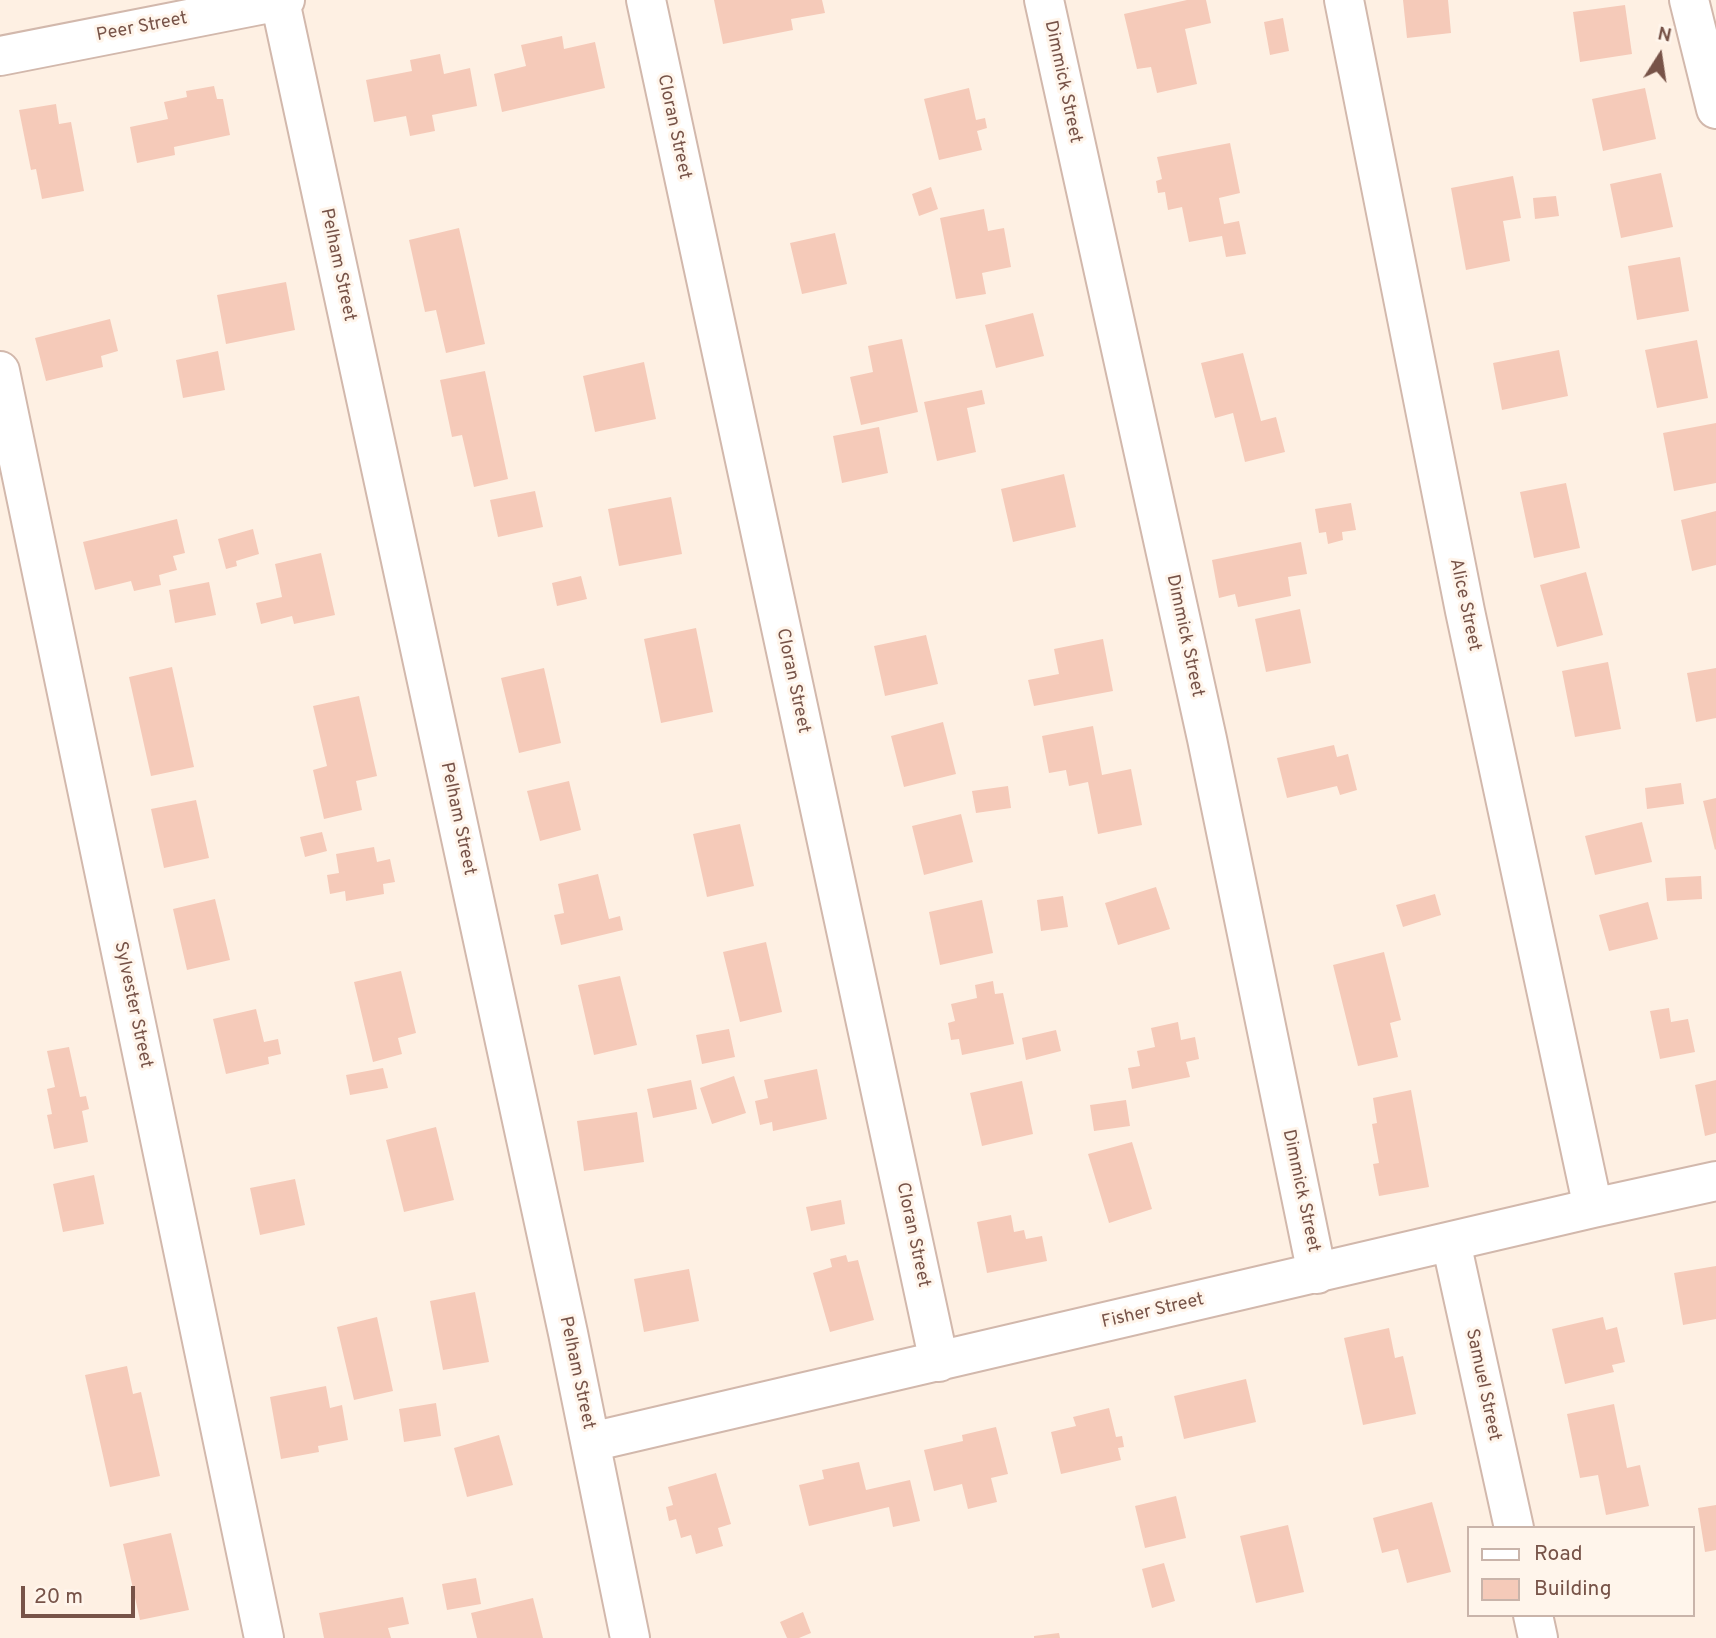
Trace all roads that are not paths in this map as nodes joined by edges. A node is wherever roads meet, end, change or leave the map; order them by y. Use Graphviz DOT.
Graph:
graph roads {
  1 [pos="282,0"];
  2 [pos="646,0"];
  3 [pos="1044,0"];
  4 [pos="1344,0"];
  5 [pos="1689,0"];
  6 [pos="0,56"];
  7 [pos="1716,109"];
  8 [pos="0,371"];
  9 [pos="1716,1181"];
  10 [pos="1593,1208"];
  11 [pos="1451,1242"];
  12 [pos="1317,1274"];
  13 [pos="939,1362"];
  14 [pos="591,1442"];
  15 [pos="1514,1526"];
  16 [pos="1533,1617"];
  17 [pos="264,1638"];
  18 [pos="631,1638"];
  19 [pos="1538,1638"];
  1 -- 6 [label="street, Peer Street"];
  1 -- 14 [label="street, Pelham Street"];
  2 -- 13 [label="street, Cloran Street"];
  3 -- 12 [label="street, Dimmick Street"];
  4 -- 10 [label="street, Alice Street"];
  5 -- 7 [label="street"];
  8 -- 17 [label="street, Sylvester Street"];
  9 -- 10 [label="street, Fisher Street"];
  10 -- 11 [label="street, Fisher Street"];
  11 -- 12 [label="street, Fisher Street"];
  11 -- 15 [label="street, Samuel Street"];
  12 -- 13 [label="street, Fisher Street"];
  13 -- 14 [label="street, Fisher Street"];
  14 -- 18 [label="street, Pelham Street"];
  16 -- 19 [label="street"];
}
